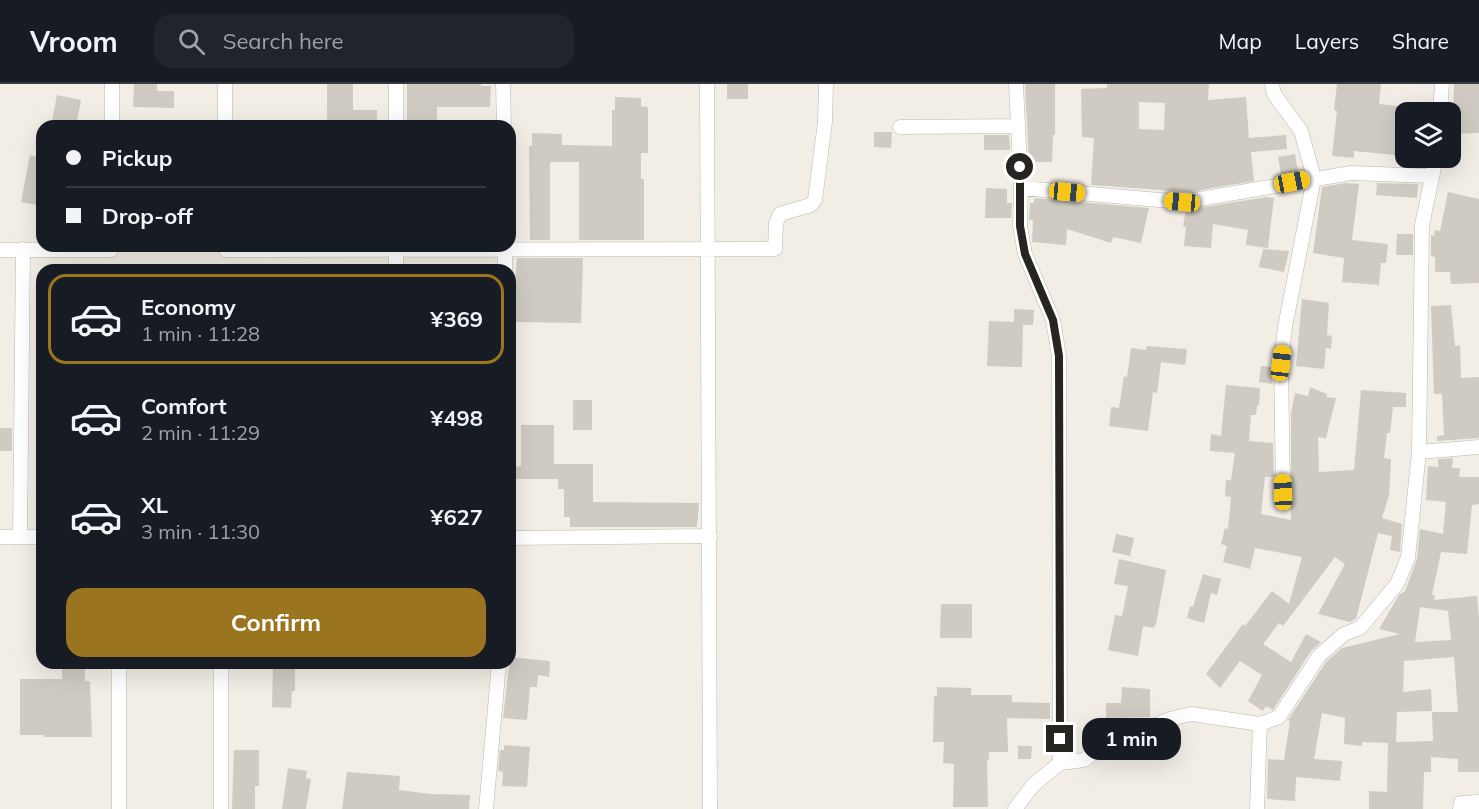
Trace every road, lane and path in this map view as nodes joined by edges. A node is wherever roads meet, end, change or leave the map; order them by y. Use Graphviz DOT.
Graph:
graph roads {
  1 [pos="112,84"];
  2 [pos="225,84"];
  3 [pos="396,84"];
  4 [pos="503,84"];
  5 [pos="707,84"];
  6 [pos="826,84"];
  7 [pos="1016,84"];
  8 [pos="1272,84"];
  9 [pos="1442,84"];
  10 [pos="1441,102"];
  11 [pos="112,120"];
  12 [pos="225,120"];
  13 [pos="396,120"];
  14 [pos="504,120"];
  15 [pos="1018,126"];
  16 [pos="900,127"];
  17 [pos="1434,168"];
  18 [pos="1432,176"];
  19 [pos="1314,178"];
  20 [pos="1021,188"];
  21 [pos="516,248"];
  22 [pos="706,248"];
  23 [pos="22,249"];
  24 [pos="36,249"];
  25 [pos="0,250"];
  26 [pos="1479,447"];
  27 [pos="1419,452"];
  28 [pos="1283,492"];
  29 [pos="710,536"];
  30 [pos="0,537"];
  31 [pos="20,537"];
  32 [pos="36,537"];
  33 [pos="516,538"];
  34 [pos="119,669"];
  35 [pos="222,669"];
  36 [pos="498,669"];
  37 [pos="1260,724"];
  38 [pos="1060,763"];
  39 [pos="1479,802"];
  40 [pos="119,809"];
  41 [pos="221,809"];
  42 [pos="486,809"];
  43 [pos="710,809"];
  44 [pos="1015,809"];
  45 [pos="1257,809"];
  46 [pos="1460,809"];
  1 -- 11 [label="street"];
  2 -- 12 [label="street"];
  3 -- 13 [label="street"];
  4 -- 14 [label="street"];
  5 -- 22 [label="street"];
  6 -- 22 [label="street"];
  7 -- 15 [label="street"];
  8 -- 19 [label="street"];
  9 -- 10 [label="street"];
  15 -- 16 [label="street"];
  15 -- 20 [label="street"];
  17 -- 18 [label="street"];
  18 -- 19 [label="street"];
  18 -- 27 [label="street"];
  19 -- 20 [label="street"];
  19 -- 28 [label="street"];
  20 -- 38 [label="street"];
  21 -- 22 [label="street"];
  22 -- 29 [label="street"];
  23 -- 24 [label="street"];
  23 -- 25 [label="street"];
  23 -- 31 [label="street"];
  26 -- 27 [label="street"];
  27 -- 37 [label="street"];
  29 -- 33 [label="street"];
  29 -- 43 [label="street"];
  30 -- 31 [label="street"];
  31 -- 32 [label="street"];
  34 -- 40 [label="street"];
  35 -- 41 [label="street"];
  36 -- 42 [label="street"];
  37 -- 38 [label="street"];
  37 -- 45 [label="street"];
  38 -- 44 [label="street"];
  39 -- 46 [label="street"];
}
